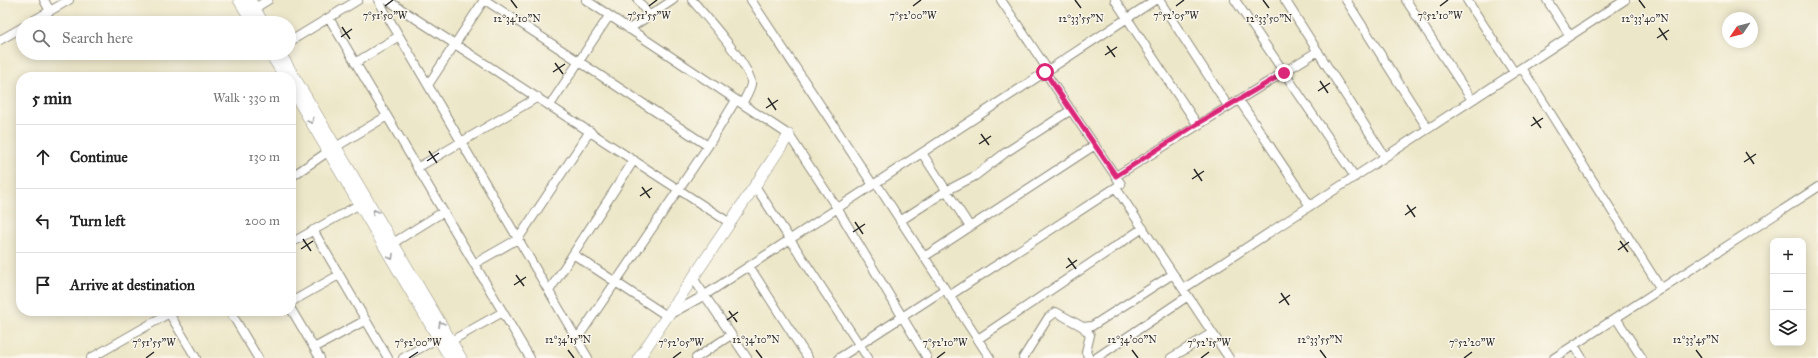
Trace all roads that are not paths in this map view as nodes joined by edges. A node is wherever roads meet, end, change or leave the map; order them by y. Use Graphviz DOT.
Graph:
graph roads {
  1 [pos="44,0"];
  2 [pos="69,0"];
  3 [pos="239,0"];
  4 [pos="268,0"];
  5 [pos="358,0"];
  6 [pos="378,0"];
  7 [pos="387,0"];
  8 [pos="485,0"];
  9 [pos="586,0"];
  10 [pos="638,0"];
  11 [pos="673,0"];
  12 [pos="692,0"];
  13 [pos="751,0"];
  14 [pos="1001,0"];
  15 [pos="1115,0"];
  16 [pos="1155,0"];
  17 [pos="1159,0"];
  18 [pos="1235,0"];
  19 [pos="1285,0"];
  20 [pos="1346,0"];
  21 [pos="1406,0"];
  22 [pos="1467,0"];
  23 [pos="1547,0"];
  24 [pos="1625,0"];
  25 [pos="252,4"];
  26 [pos="50,11"];
  27 [pos="42,16"];
  28 [pos="249,16"];
  29 [pos="259,16"];
  30 [pos="609,16"];
  31 [pos="649,16"];
  32 [pos="329,18"];
  33 [pos="1127,18"];
  34 [pos="629,29"];
  35 [pos="16,31"];
  36 [pos="399,36"];
  37 [pos="1570,36"];
  38 [pos="296,38"];
  39 [pos="0,40"];
  40 [pos="456,43"];
  41 [pos="1318,51"];
  42 [pos="274,60"];
  43 [pos="284,60"];
  44 [pos="579,61"];
  45 [pos="355,63"];
  46 [pos="1522,68"];
  47 [pos="1046,71"];
  48 [pos="282,72"];
  49 [pos="290,72"];
  50 [pos="1514,72"];
  51 [pos="1284,73"];
  52 [pos="296,83"];
  53 [pos="428,85"];
  54 [pos="296,95"];
  55 [pos="538,97"];
  56 [pos="1239,100"];
  57 [pos="1472,100"];
  58 [pos="739,102"];
  59 [pos="550,104"];
  60 [pos="1228,106"];
  61 [pos="1070,110"];
  62 [pos="387,116"];
  63 [pos="1197,124"];
  64 [pos="1428,129"];
  65 [pos="590,131"];
  66 [pos="789,135"];
  67 [pos="461,141"];
  68 [pos="1095,145"];
  69 [pos="708,146"];
  70 [pos="332,149"];
  71 [pos="922,153"];
  72 [pos="1385,157"];
  73 [pos="634,160"];
  74 [pos="417,168"];
  75 [pos="296,174"];
  76 [pos="1116,176"];
  77 [pos="1355,177"];
  78 [pos="874,184"];
  79 [pos="755,186"];
  80 [pos="1818,187"];
  81 [pos="1116,188"];
  82 [pos="679,189"];
  83 [pos="946,191"];
  84 [pos="360,204"];
  85 [pos="1310,206"];
  86 [pos="837,208"];
  87 [pos="443,212"];
  88 [pos="900,221"];
  89 [pos="730,222"];
  90 [pos="970,227"];
  91 [pos="1143,228"];
  92 [pos="313,230"];
  93 [pos="518,239"];
  94 [pos="791,239"];
  95 [pos="296,240"];
  96 [pos="393,243"];
  97 [pos="573,254"];
  98 [pos="924,257"];
  99 [pos="474,264"];
  100 [pos="749,266"];
  101 [pos="1173,274"];
  102 [pos="339,275"];
  103 [pos="693,278"];
  104 [pos="616,282"];
  105 [pos="945,288"];
  106 [pos="1661,289"];
  107 [pos="549,291"];
  108 [pos="1186,293"];
  109 [pos="705,295"];
  110 [pos="950,296"];
  111 [pos="296,299"];
  112 [pos="502,312"];
  113 [pos="164,316"];
  114 [pos="173,316"];
  115 [pos="233,316"];
  116 [pos="296,316"];
  117 [pos="667,316"];
  118 [pos="902,317"];
  119 [pos="1616,318"];
  120 [pos="366,320"];
  121 [pos="1083,327"];
  122 [pos="1212,333"];
  123 [pos="732,335"];
  124 [pos="438,338"];
  125 [pos="577,339"];
  126 [pos="978,339"];
  127 [pos="451,341"];
  128 [pos="859,345"];
  129 [pos="1574,345"];
  130 [pos="314,348"];
  131 [pos="1024,356"];
  132 [pos="91,358"];
  133 [pos="196,358"];
  134 [pos="258,358"];
  135 [pos="320,358"];
  136 [pos="388,358"];
  137 [pos="403,358"];
  138 [pos="450,358"];
  139 [pos="461,358"];
  140 [pos="530,358"];
  141 [pos="588,358"];
  142 [pos="640,358"];
  143 [pos="696,358"];
  144 [pos="747,358"];
  145 [pos="808,358"];
  146 [pos="839,358"];
  147 [pos="868,358"];
  148 [pos="927,358"];
  149 [pos="990,358"];
  150 [pos="1033,358"];
  151 [pos="1089,358"];
  152 [pos="1096,358"];
  153 [pos="1171,358"];
  154 [pos="1229,358"];
  155 [pos="1554,358"];
  156 [pos="1582,358"];
  157 [pos="1642,358"];
  1 -- 26 [label="street"];
  2 -- 26 [label="street"];
  3 -- 28 [label="street"];
  4 -- 25 [label="street"];
  5 -- 32 [label="street"];
  6 -- 36 [label="street"];
  7 -- 40 [label="street"];
  8 -- 40 [label="street"];
  8 -- 44 [label="street"];
  9 -- 30 [label="street"];
  10 -- 31 [label="street"];
  11 -- 31 [label="street"];
  12 -- 58 [label="street"];
  13 -- 78 [label="street"];
  14 -- 47 [label="street"];
  15 -- 33 [label="street"];
  16 -- 33 [label="street"];
  17 -- 60 [label="street"];
  18 -- 51 [label="street"];
  19 -- 41 [label="street"];
  20 -- 64 [label="street"];
  21 -- 57 [label="street"];
  22 -- 50 [label="street"];
  23 -- 37 [label="street"];
  24 -- 37 [label="street"];
  25 -- 29 [label="street"];
  26 -- 27 [label="street"];
  30 -- 34 [label="street"];
  30 -- 44 [label="street"];
  31 -- 34 [label="street"];
  32 -- 38 [label="street"];
  32 -- 45 [label="street"];
  33 -- 47 [label="street"];
  33 -- 63 [label="street"];
  34 -- 58 [label="street"];
  35 -- 39 [label="street"];
  36 -- 45 [label="street"];
  36 -- 53 [label="street"];
  37 -- 46 [label="street"];
  40 -- 53 [label="street"];
  40 -- 55 [label="street"];
  41 -- 51 [label="street"];
  41 -- 72 [label="street"];
  42 -- 48 [label="street"];
  43 -- 49 [label="street"];
  44 -- 59 [label="street"];
  44 -- 69 [label="street"];
  45 -- 62 [label="street"];
  46 -- 50 [label="street"];
  46 -- 106 [label="street"];
  47 -- 61 [label="street"];
  47 -- 71 [label="street"];
  50 -- 57 [label="street"];
  51 -- 56 [label="street"];
  51 -- 77 [label="street"];
  52 -- 70 [label="street"];
  53 -- 67 [label="street"];
  54 -- 70 [label="street, one-way"];
  55 -- 59 [label="street"];
  55 -- 67 [label="street"];
  56 -- 60 [label="street"];
  56 -- 85 [label="street"];
  57 -- 64 [label="street"];
  58 -- 66 [label="street"];
  58 -- 69 [label="street"];
  59 -- 65 [label="street"];
  60 -- 63 [label="street"];
  61 -- 68 [label="street"];
  61 -- 83 [label="street"];
  62 -- 70 [label="street"];
  62 -- 74 [label="street"];
  63 -- 76 [label="street"];
  64 -- 72 [label="street"];
  65 -- 73 [label="street"];
  65 -- 93 [label="street"];
  66 -- 79 [label="street"];
  66 -- 86 [label="street"];
  67 -- 74 [label="street"];
  67 -- 93 [label="street"];
  68 -- 76 [label="street"];
  68 -- 90 [label="street"];
  69 -- 82 [label="street"];
  70 -- 75 [label="street"];
  70 -- 84 [label="street"];
  96 -- 70 [label="street, one-way"];
  71 -- 78 [label="street"];
  71 -- 83 [label="street"];
  72 -- 77 [label="street"];
  73 -- 82 [label="street"];
  73 -- 97 [label="street"];
  74 -- 87 [label="street"];
  76 -- 81 [label="street"];
  77 -- 85 [label="street"];
  78 -- 86 [label="street"];
  78 -- 88 [label="street"];
  79 -- 89 [label="street"];
  79 -- 94 [label="street"];
  80 -- 106 [label="street"];
  81 -- 91 [label="street"];
  81 -- 110 [label="street"];
  82 -- 89 [label="street"];
  82 -- 104 [label="street"];
  83 -- 88 [label="street"];
  83 -- 90 [label="street"];
  84 -- 92 [label="street"];
  84 -- 124 [label="street, one-way"];
  85 -- 108 [label="street"];
  86 -- 94 [label="street"];
  86 -- 118 [label="street"];
  87 -- 96 [label="street"];
  87 -- 99 [label="street"];
  88 -- 98 [label="street"];
  89 -- 103 [label="street"];
  90 -- 98 [label="street"];
  91 -- 101 [label="street"];
  91 -- 126 [label="street"];
  92 -- 95 [label="street"];
  92 -- 102 [label="street"];
  93 -- 99 [label="street"];
  93 -- 107 [label="street"];
  94 -- 100 [label="street"];
  94 -- 128 [label="street"];
  127 -- 96 [label="street, one-way"];
  97 -- 104 [label="street"];
  97 -- 107 [label="street"];
  98 -- 105 [label="street"];
  99 -- 112 [label="street"];
  100 -- 109 [label="street"];
  100 -- 145 [label="street"];
  101 -- 108 [label="street"];
  101 -- 121 [label="street"];
  102 -- 111 [label="street"];
  102 -- 120 [label="street"];
  103 -- 109 [label="street"];
  103 -- 117 [label="street"];
  104 -- 117 [label="street"];
  104 -- 125 [label="street"];
  105 -- 110 [label="street"];
  105 -- 118 [label="street"];
  106 -- 119 [label="street"];
  107 -- 125 [label="street"];
  108 -- 122 [label="street"];
  108 -- 152 [label="street"];
  109 -- 117 [label="street"];
  109 -- 123 [label="street"];
  110 -- 126 [label="street"];
  112 -- 127 [label="street"];
  112 -- 140 [label="street"];
  113 -- 132 [label="street"];
  114 -- 133 [label="street"];
  115 -- 134 [label="street"];
  116 -- 130 [label="street"];
  117 -- 142 [label="street"];
  118 -- 128 [label="street"];
  118 -- 148 [label="street"];
  119 -- 129 [label="street"];
  119 -- 157 [label="street"];
  120 -- 130 [label="street"];
  120 -- 136 [label="street"];
  121 -- 131 [label="street"];
  121 -- 151 [label="street"];
  122 -- 153 [label="street"];
  122 -- 154 [label="street"];
  123 -- 143 [label="street"];
  123 -- 144 [label="street"];
  124 -- 137 [label="street"];
  124 -- 138 [label="street"];
  125 -- 141 [label="street"];
  126 -- 149 [label="street"];
  127 -- 139 [label="street"];
  128 -- 146 [label="street"];
  128 -- 147 [label="street"];
  129 -- 155 [label="street"];
  129 -- 156 [label="street"];
  130 -- 135 [label="street"];
  131 -- 150 [label="street"];
}
